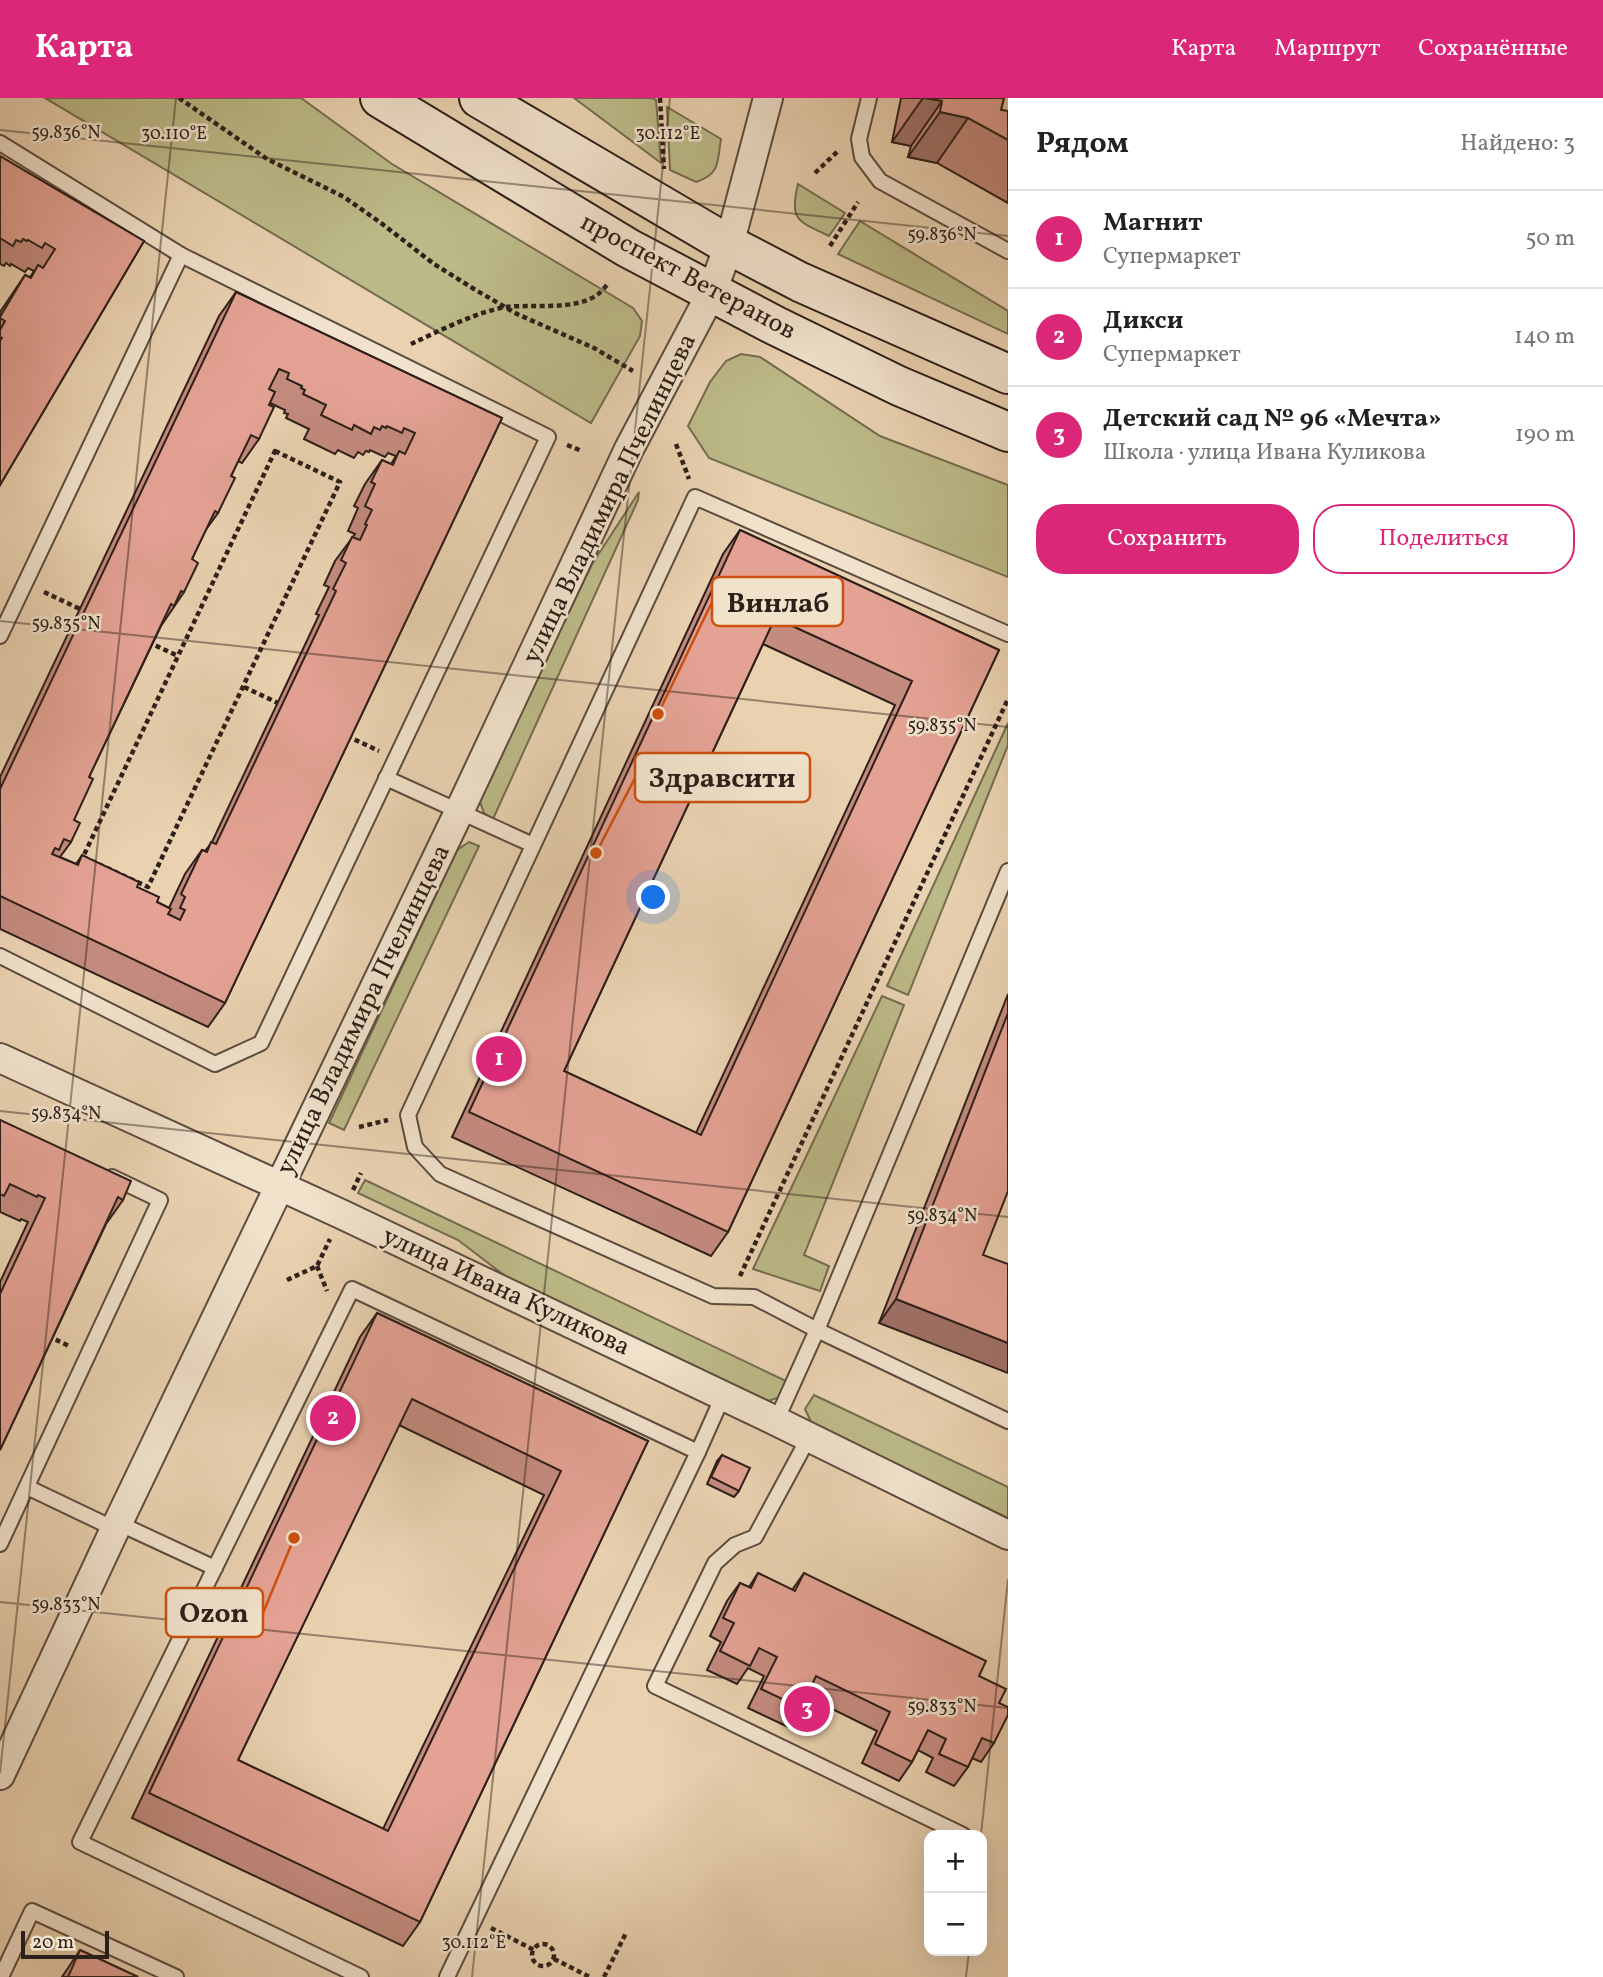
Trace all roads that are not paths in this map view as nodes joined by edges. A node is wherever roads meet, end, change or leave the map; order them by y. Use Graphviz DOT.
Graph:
graph roads {
  1 [pos="380,98"];
  2 [pos="479,98"];
  3 [pos="768,98"];
  4 [pos="869,98"];
  5 [pos="0,144"];
  6 [pos="729,245"];
  7 [pos="1008,251"];
  8 [pos="181,255"];
  9 [pos="712,292"];
  10 [pos="1008,374"];
  11 [pos="1008,432"];
  12 [pos="1008,634"];
  13 [pos="0,636"];
  14 [pos="386,778"];
  15 [pos="458,811"];
  16 [pos="533,845"];
  17 [pos="1008,871"];
  18 [pos="0,956"];
  19 [pos="0,1058"];
  20 [pos="99,1171"];
  21 [pos="279,1186"];
  22 [pos="817,1330"];
  23 [pos="723,1396"];
  24 [pos="776,1421"];
  25 [pos="1008,1421"];
  26 [pos="808,1437"];
  27 [pos="698,1452"];
  28 [pos="27,1487"];
  29 [pos="116,1526"];
  30 [pos="1008,1535"];
  31 [pos="0,1544"];
  32 [pos="215,1568"];
  33 [pos="0,1776"];
  34 [pos="953,1830"];
  35 [pos="1,1977"];
  36 [pos="176,1977"];
  37 [pos="361,1977"];
  38 [pos="447,1977"];
  1 -- 9 [label="main road, проспект Ветеранов"];
  2 -- 6 [label="main road, проспект Ветеранов"];
  3 -- 6 [label="street, улица Владимира Пчелинцева"];
  4 -- 7 [label="lane"];
  5 -- 8 [label="lane"];
  6 -- 9 [label="street, улица Владимира Пчелинцева"];
  6 -- 10 [label="main road, проспект Ветеранов"];
  8 -- 13 [label="lane"];
  8 -- 14 [label="lane"];
  9 -- 11 [label="main road, проспект Ветеранов"];
  9 -- 15 [label="street, улица Владимира Пчелинцева"];
  12 -- 16 [label="lane"];
  14 -- 15 [label="lane"];
  14 -- 18 [label="lane"];
  15 -- 16 [label="lane"];
  15 -- 21 [label="street, улица Владимира Пчелинцева"];
  16 -- 22 [label="lane"];
  17 -- 22 [label="lane"];
  19 -- 21 [label="street, улица Ивана Куликова"];
  20 -- 28 [label="lane"];
  21 -- 23 [label="street, улица Ивана Куликова"];
  21 -- 29 [label="street, улица Владимира Пчелинцева"];
  22 -- 24 [label="lane"];
  22 -- 25 [label="lane"];
  23 -- 24 [label="street, улица Ивана Куликова"];
  23 -- 27 [label="lane"];
  24 -- 26 [label="street, улица Ивана Куликова"];
  26 -- 30 [label="street, улица Ивана Куликова"];
  26 -- 34 [label="lane"];
  27 -- 32 [label="lane"];
  27 -- 38 [label="lane"];
  28 -- 29 [label="lane"];
  28 -- 31 [label="lane"];
  29 -- 32 [label="lane"];
  29 -- 33 [label="street, улица Владимира Пчелинцева"];
  32 -- 37 [label="lane"];
  35 -- 36 [label="lane"];
}
